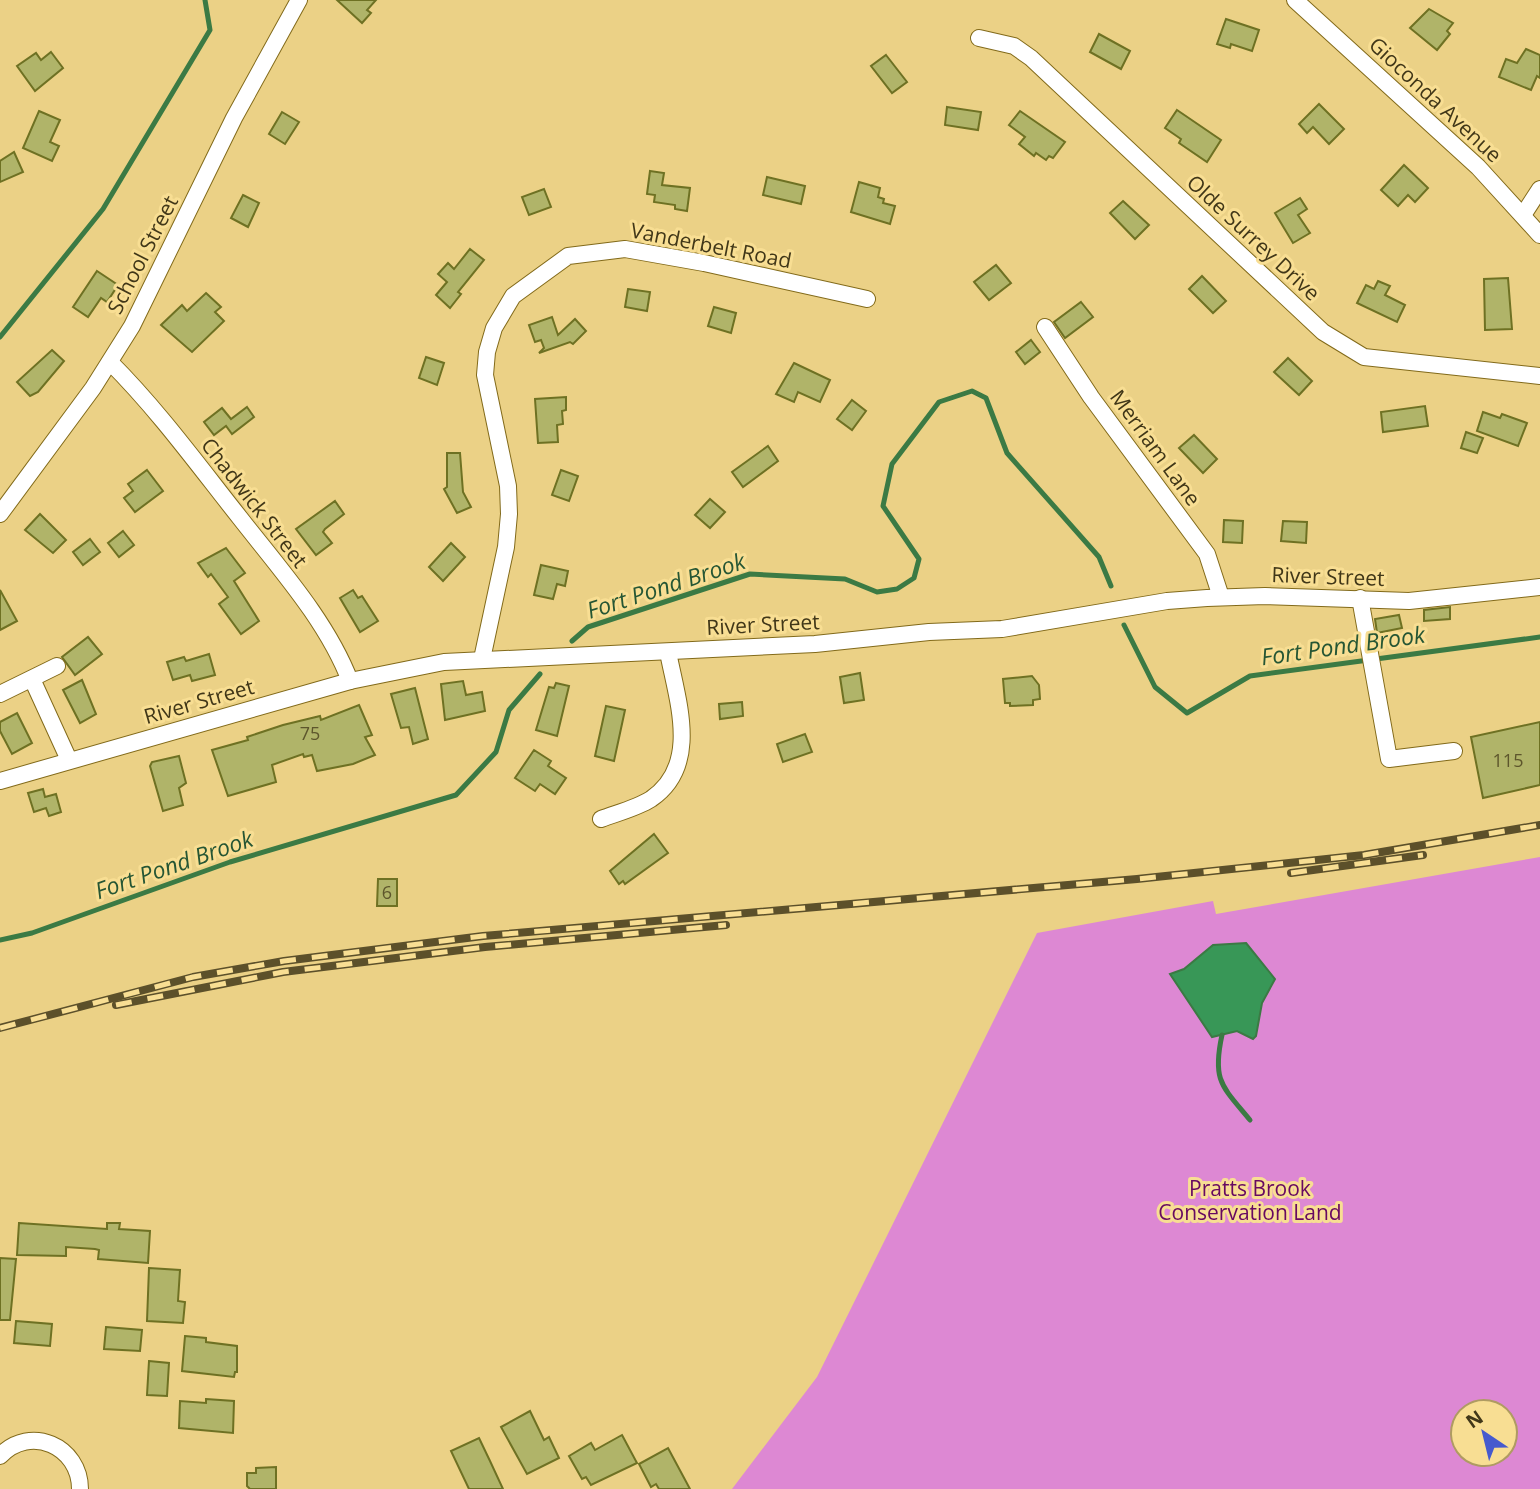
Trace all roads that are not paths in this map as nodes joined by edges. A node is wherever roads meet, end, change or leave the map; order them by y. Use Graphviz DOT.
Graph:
graph roads {
  1 [pos="299,0"];
  2 [pos="1296,0"];
  3 [pos="979,38"];
  4 [pos="1540,189"];
  5 [pos="1523,215"];
  6 [pos="1540,235"];
  7 [pos="867,299"];
  8 [pos="1045,327"];
  9 [pos="110,362"];
  10 [pos="1540,376"];
  11 [pos="0,514"];
  12 [pos="1540,587"];
  13 [pos="1221,597"];
  14 [pos="1360,598"];
  15 [pos="667,652"];
  16 [pos="482,659"];
  17 [pos="57,666"];
  18 [pos="32,679"];
  19 [pos="350,681"];
  20 [pos="0,694"];
  21 [pos="1454,751"];
  22 [pos="69,760"];
  23 [pos="0,781"];
  24 [pos="601,819"];
  25 [pos="0,1457"];
  26 [pos="80,1489"];
  1 -- 9 [label="street, School Street"];
  2 -- 5 [label="street, Gioconda Avenue"];
  3 -- 10 [label="street, Olde Surrey Drive"];
  4 -- 5 [label="street"];
  5 -- 6 [label="street, Gioconda Avenue"];
  7 -- 16 [label="street, Vanderbelt Road"];
  8 -- 13 [label="street, Merriam Lane"];
  9 -- 11 [label="street, School Street"];
  9 -- 19 [label="street, Chadwick Street"];
  12 -- 14 [label="street, River Street"];
  13 -- 14 [label="street, River Street"];
  13 -- 15 [label="street, River Street"];
  14 -- 21 [label="street"];
  15 -- 16 [label="street, River Street"];
  15 -- 24 [label="street"];
  16 -- 19 [label="street, River Street"];
  17 -- 18 [label="street"];
  18 -- 20 [label="street"];
  18 -- 22 [label="street"];
  19 -- 22 [label="street, River Street"];
  22 -- 23 [label="street, River Street"];
  25 -- 26 [label="street"];
}
